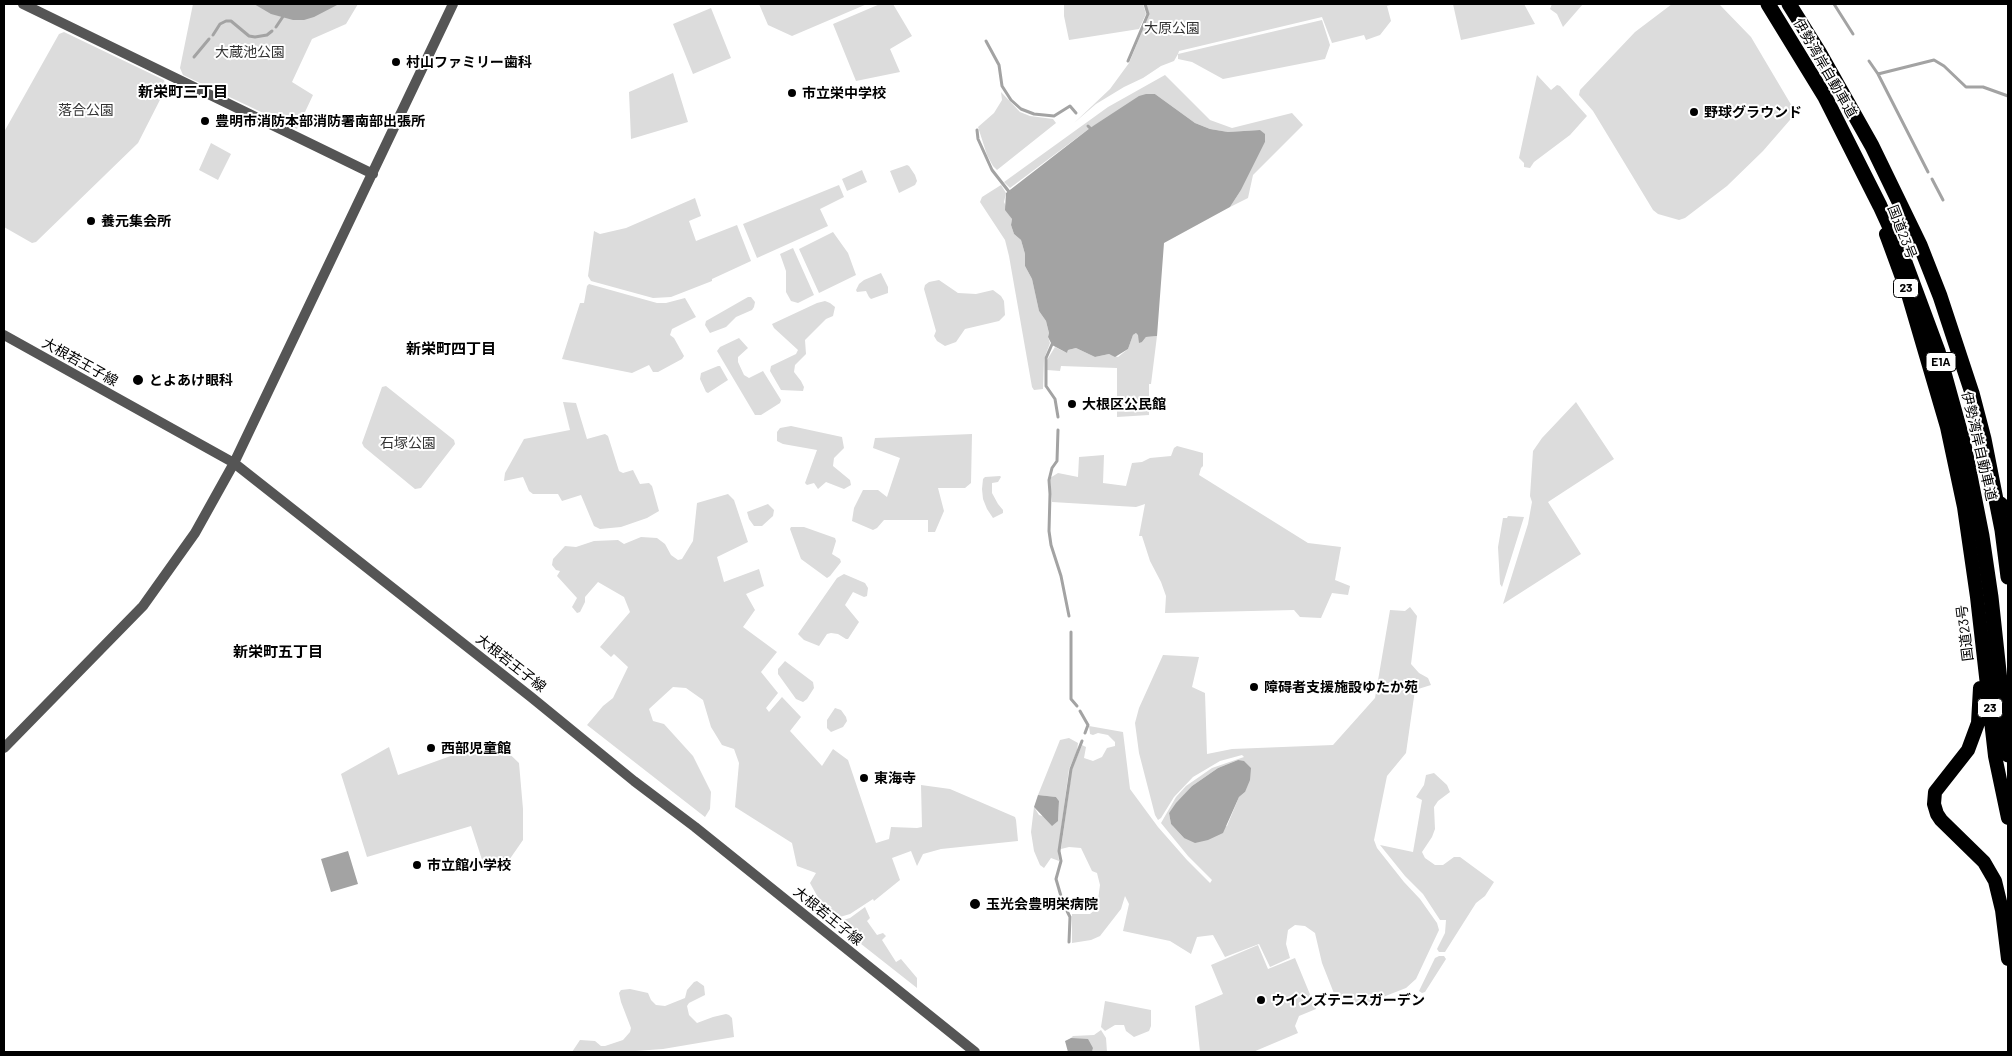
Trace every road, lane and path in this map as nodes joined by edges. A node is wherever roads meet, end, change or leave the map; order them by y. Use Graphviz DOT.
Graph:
graph roads {
  1 [pos="23,4"];
  2 [pos="453,4"];
  3 [pos="1767,4"];
  4 [pos="1791,4"];
  5 [pos="373,174"];
  6 [pos="4,335"];
  7 [pos="234,462"];
  8 [pos="2004,506"];
  9 [pos="1971,551"];
  10 [pos="2008,558"];
  11 [pos="2008,577"];
  12 [pos="4,748"];
  13 [pos="2008,755"];
  14 [pos="2008,818"];
  15 [pos="2008,959"];
  16 [pos="975,1052"];
  1 -- 5 [label="street"];
  2 -- 5 [label="street"];
  3 -- 9 [label="highway, 国道23号 / 23"];
  3 -- 13 [label="highway, 伊勢湾岸自動車道 / E1A"];
  4 -- 8 [label="highway, 国道23号 / 23"];
  4 -- 11 [label="highway, 伊勢湾岸自動車道 / E1A"];
  5 -- 7 [label="street"];
  6 -- 7 [label="street, 大根若王子線"];
  7 -- 12 [label="street"];
  7 -- 16 [label="street, 大根若王子線"];
  8 -- 10 [label="highway, 国道23号 / 23"];
  9 -- 14 [label="highway, 国道23号 / 23"];
  9 -- 15 [label="highway"];
}
